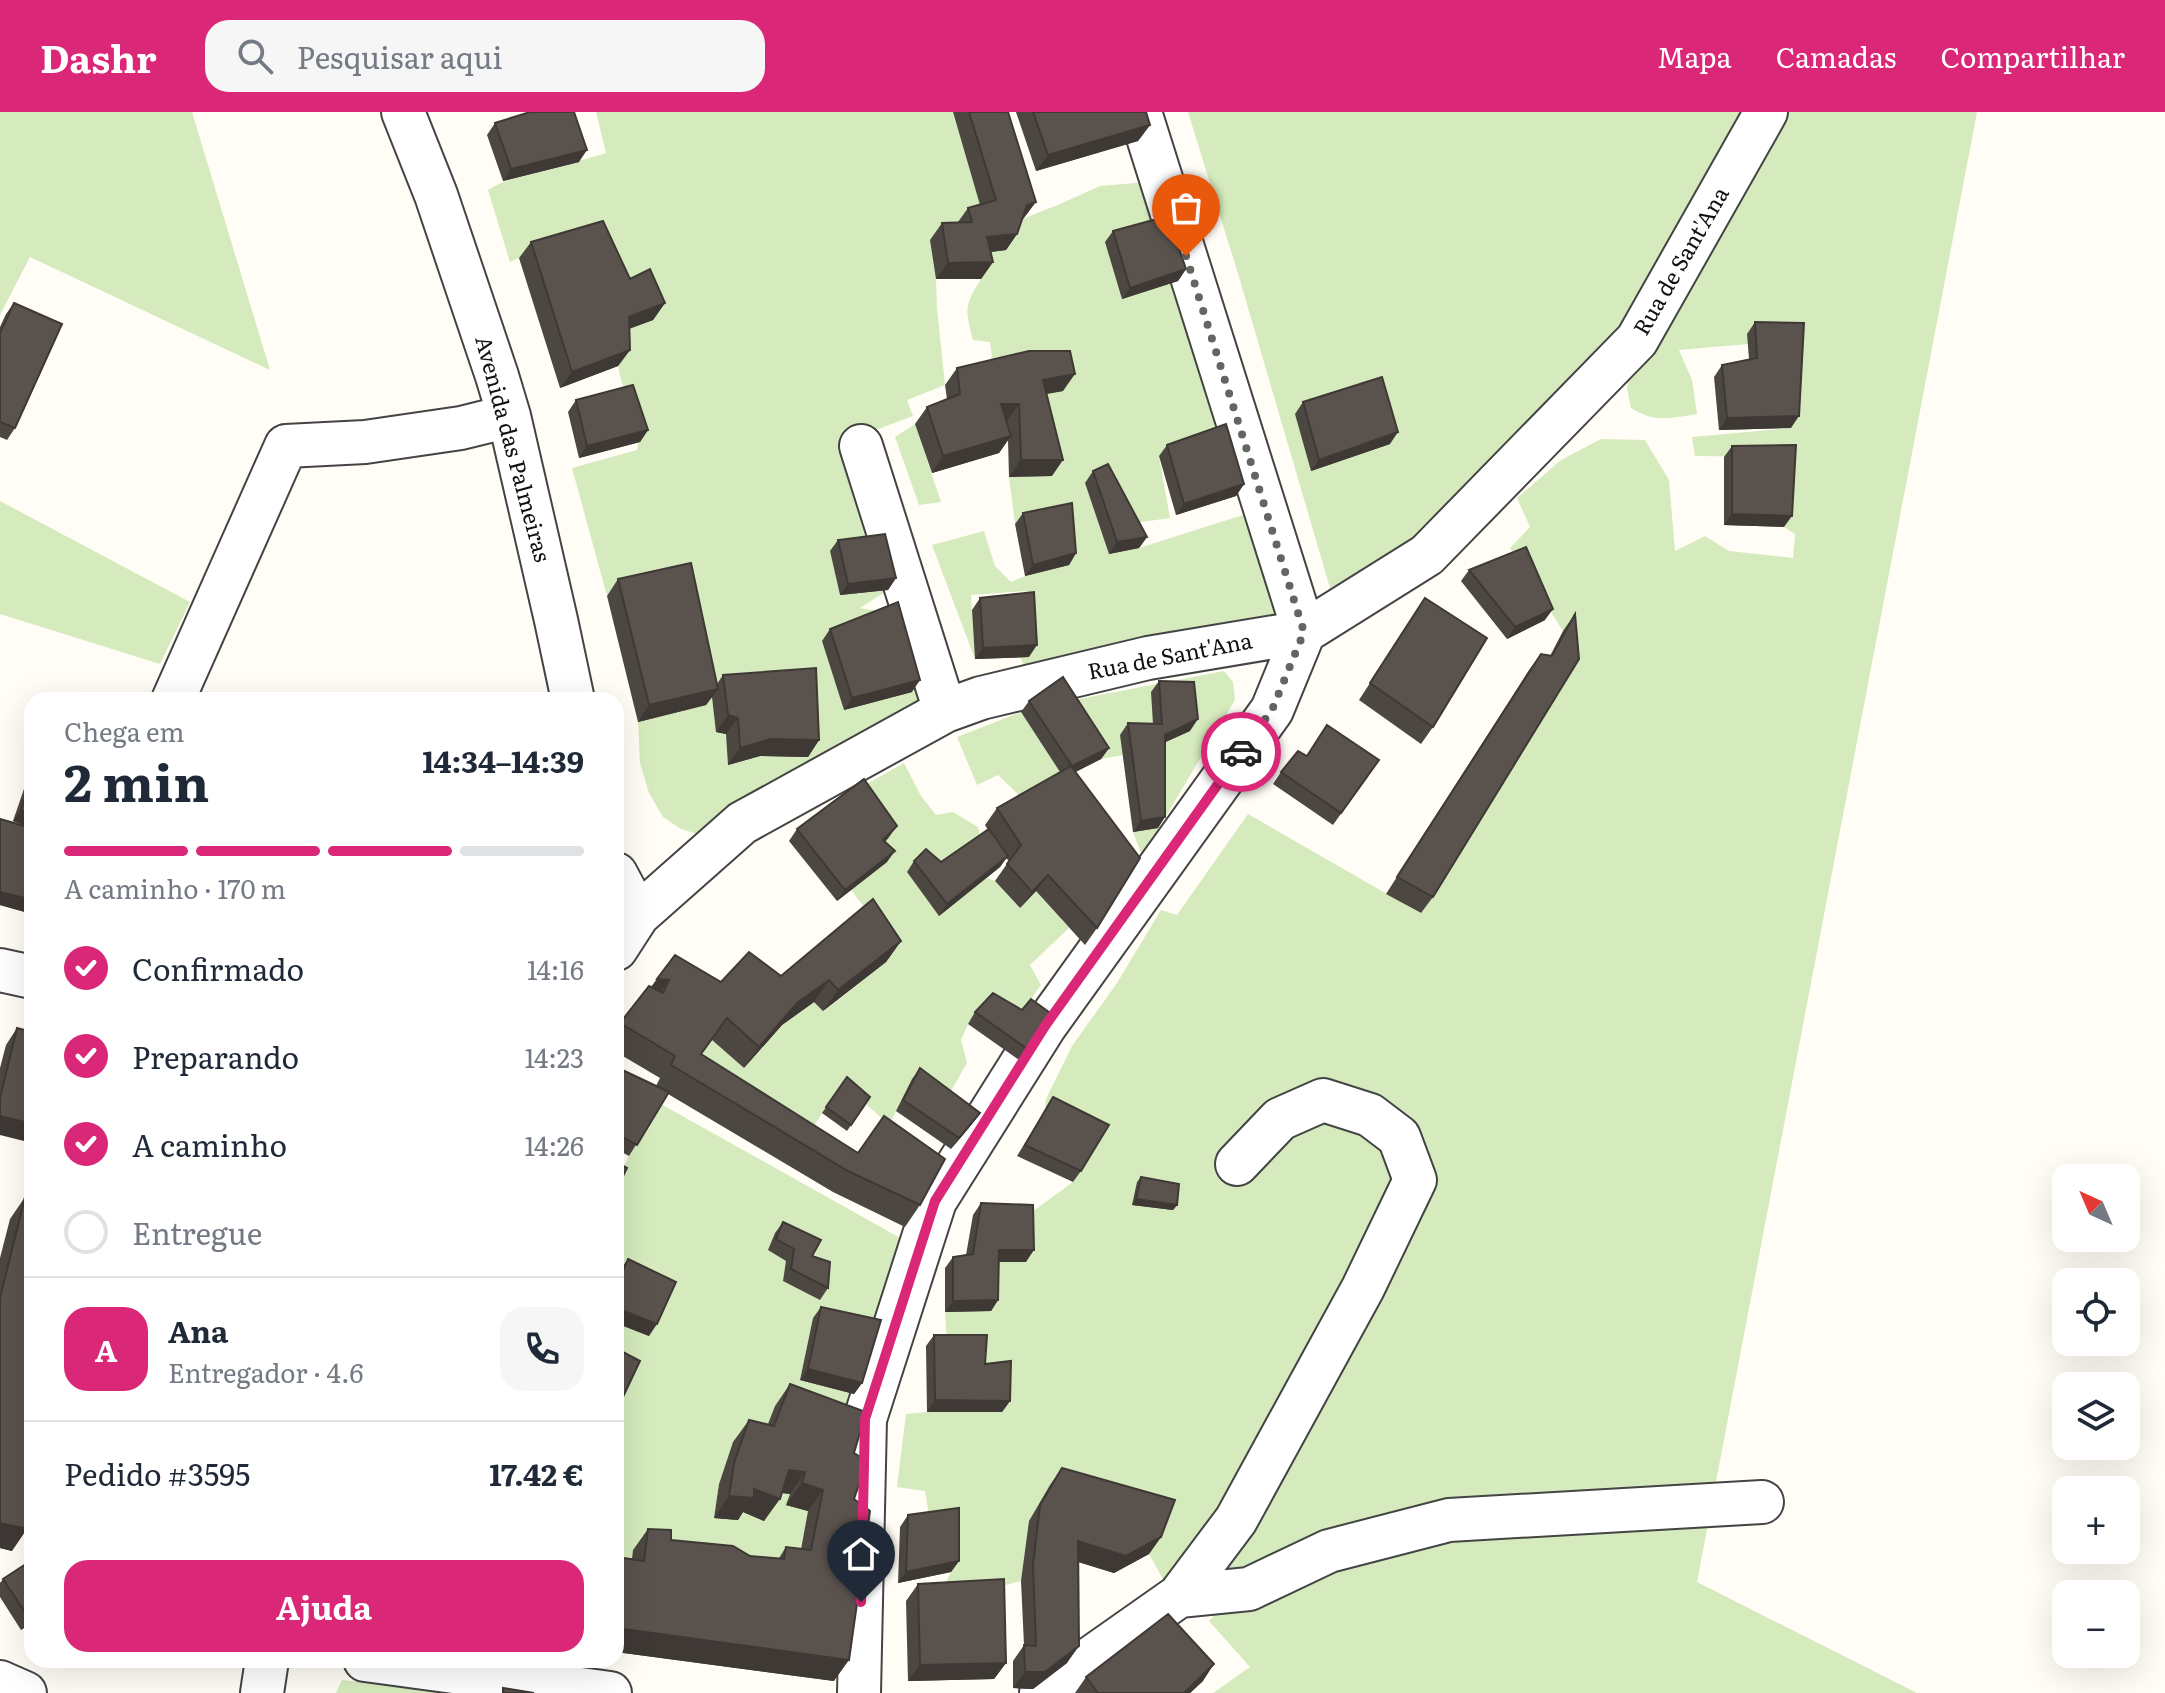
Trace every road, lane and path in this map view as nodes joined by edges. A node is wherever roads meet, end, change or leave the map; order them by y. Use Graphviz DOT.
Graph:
graph roads {
  1 [pos="403,112"];
  2 [pos="1140,112"];
  3 [pos="1766,112"];
  4 [pos="509,416"];
  5 [pos="861,446"];
  6 [pos="1304,632"];
  7 [pos="177,692"];
  8 [pos="571,692"];
  9 [pos="945,711"];
  10 [pos="627,932"];
  11 [pos="0,970"];
  12 [pos="24,975"];
  13 [pos="1237,1164"];
  14 [pos="1762,1502"];
  15 [pos="1179,1596"];
  16 [pos="266,1668"];
  17 [pos="424,1668"];
  18 [pos="0,1682"];
  19 [pos="25,1693"];
  20 [pos="262,1693"];
  21 [pos="610,1693"];
  22 [pos="859,1693"];
  23 [pos="1041,1693"];
  1 -- 4 [label="street, Avenida das Palmeiras"];
  2 -- 6 [label="street"];
  3 -- 6 [label="street, Rua de Sant'Ana"];
  4 -- 7 [label="street"];
  4 -- 8 [label="street, Avenida das Palmeiras"];
  5 -- 9 [label="street"];
  6 -- 9 [label="street, Rua de Sant'Ana"];
  6 -- 22 [label="street"];
  9 -- 10 [label="street, Rua de Sant'Ana"];
  11 -- 12 [label="street"];
  13 -- 15 [label="street"];
  14 -- 15 [label="street"];
  15 -- 23 [label="street"];
  16 -- 20 [label="street"];
  17 -- 21 [label="street"];
  18 -- 19 [label="street"];
}
